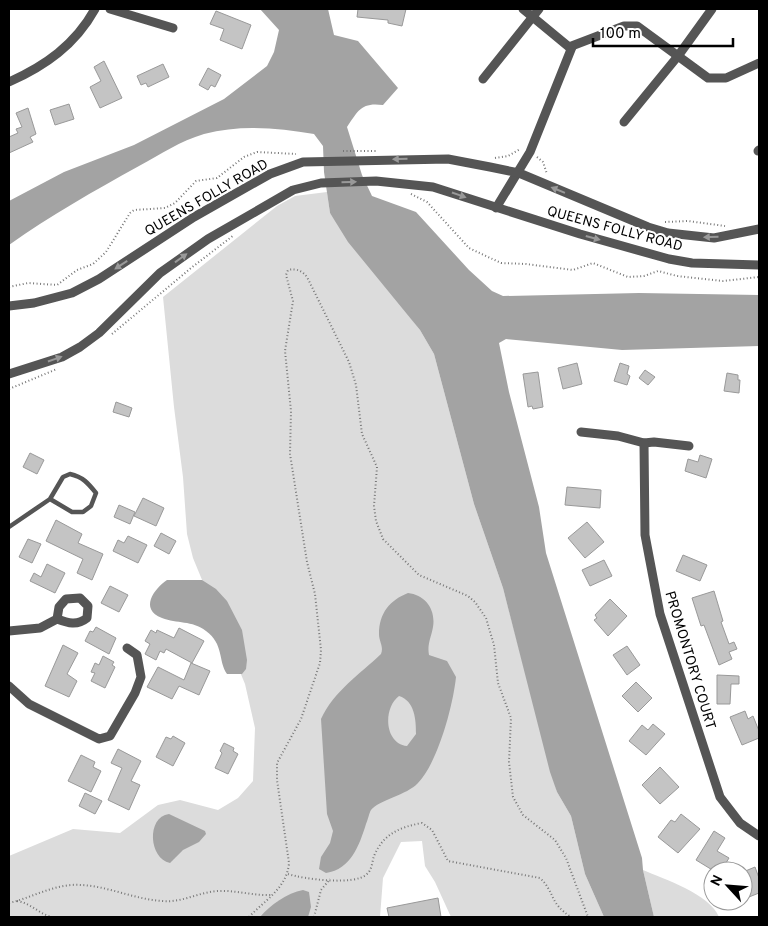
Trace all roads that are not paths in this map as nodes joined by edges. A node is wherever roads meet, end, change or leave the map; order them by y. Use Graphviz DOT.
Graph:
graph roads {
  1 [pos="95,9"];
  2 [pos="110,9"];
  3 [pos="523,9"];
  4 [pos="539,9"];
  5 [pos="712,9"];
  6 [pos="533,17"];
  7 [pos="174,28"];
  8 [pos="572,47"];
  9 [pos="678,56"];
  10 [pos="759,63"];
  11 [pos="483,79"];
  12 [pos="9,82"];
  13 [pos="624,122"];
  14 [pos="519,173"];
  15 [pos="496,208"];
  16 [pos="759,229"];
  17 [pos="759,265"];
  18 [pos="9,306"];
  19 [pos="9,374"];
  20 [pos="581,432"];
  21 [pos="644,443"];
  22 [pos="689,446"];
  23 [pos="50,499"];
  24 [pos="9,527"];
  25 [pos="57,619"];
  26 [pos="9,631"];
  27 [pos="127,648"];
  28 [pos="9,686"];
  29 [pos="759,836"];
  1 -- 12 [label="street"];
  2 -- 7 [label="street"];
  3 -- 6 [label="street"];
  4 -- 6 [label="street"];
  5 -- 9 [label="street"];
  6 -- 8 [label="street"];
  6 -- 11 [label="street"];
  8 -- 9 [label="street"];
  8 -- 14 [label="street"];
  9 -- 10 [label="street"];
  9 -- 13 [label="street"];
  14 -- 15 [label="street"];
  16 -- 14 [label="street, QUEENS FOLLY ROAD, one-way"];
  14 -- 18 [label="street, QUEENS FOLLY ROAD, one-way"];
  15 -- 17 [label="street, QUEENS FOLLY ROAD, one-way"];
  19 -- 15 [label="street, QUEENS FOLLY ROAD, one-way"];
  20 -- 21 [label="street"];
  21 -- 22 [label="street"];
  21 -- 29 [label="street, PROMONTORY COURT"];
  23 -- 23 [label="lane"];
  23 -- 24 [label="lane"];
  25 -- 26 [label="street"];
  27 -- 28 [label="street"];
}
